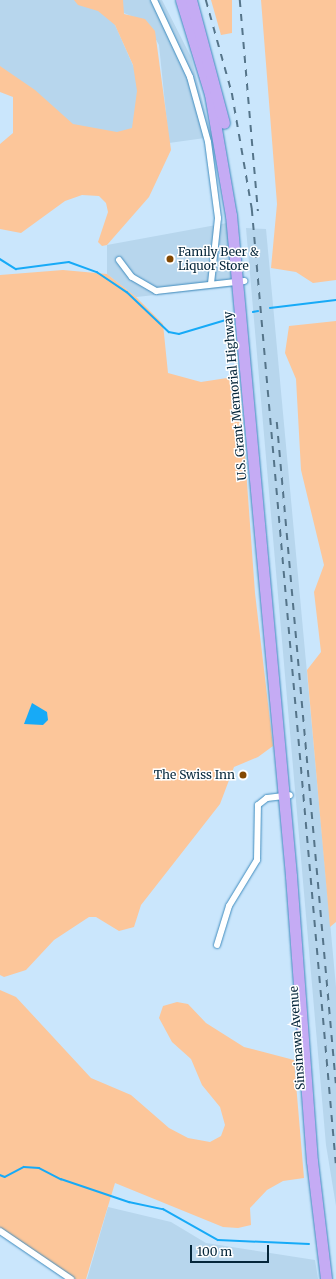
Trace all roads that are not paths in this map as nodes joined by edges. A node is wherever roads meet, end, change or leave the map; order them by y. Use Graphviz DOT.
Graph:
graph roads {
  1 [pos="154,0"];
  2 [pos="181,0"];
  3 [pos="191,0"];
  4 [pos="119,260"];
  5 [pos="241,281"];
  6 [pos="211,284"];
  7 [pos="287,795"];
  8 [pos="217,945"];
  9 [pos="0,1230"];
  10 [pos="71,1279"];
  11 [pos="326,1279"];
  12 [pos="333,1279"];
  1 -- 6 [label="street"];
  2 -- 5 [label="highway, U.S. Grant Memorial Highway"];
  3 -- 5 [label="highway, U.S. Grant Memorial Highway"];
  4 -- 6 [label="street"];
  5 -- 6 [label="street"];
  5 -- 7 [label="highway, U.S. Grant Memorial Highway"];
  7 -- 8 [label="street"];
  7 -- 11 [label="highway, Sinsinawa Avenue"];
  7 -- 12 [label="highway, Sinsinawa Avenue"];
  9 -- 10 [label="street"];
}
